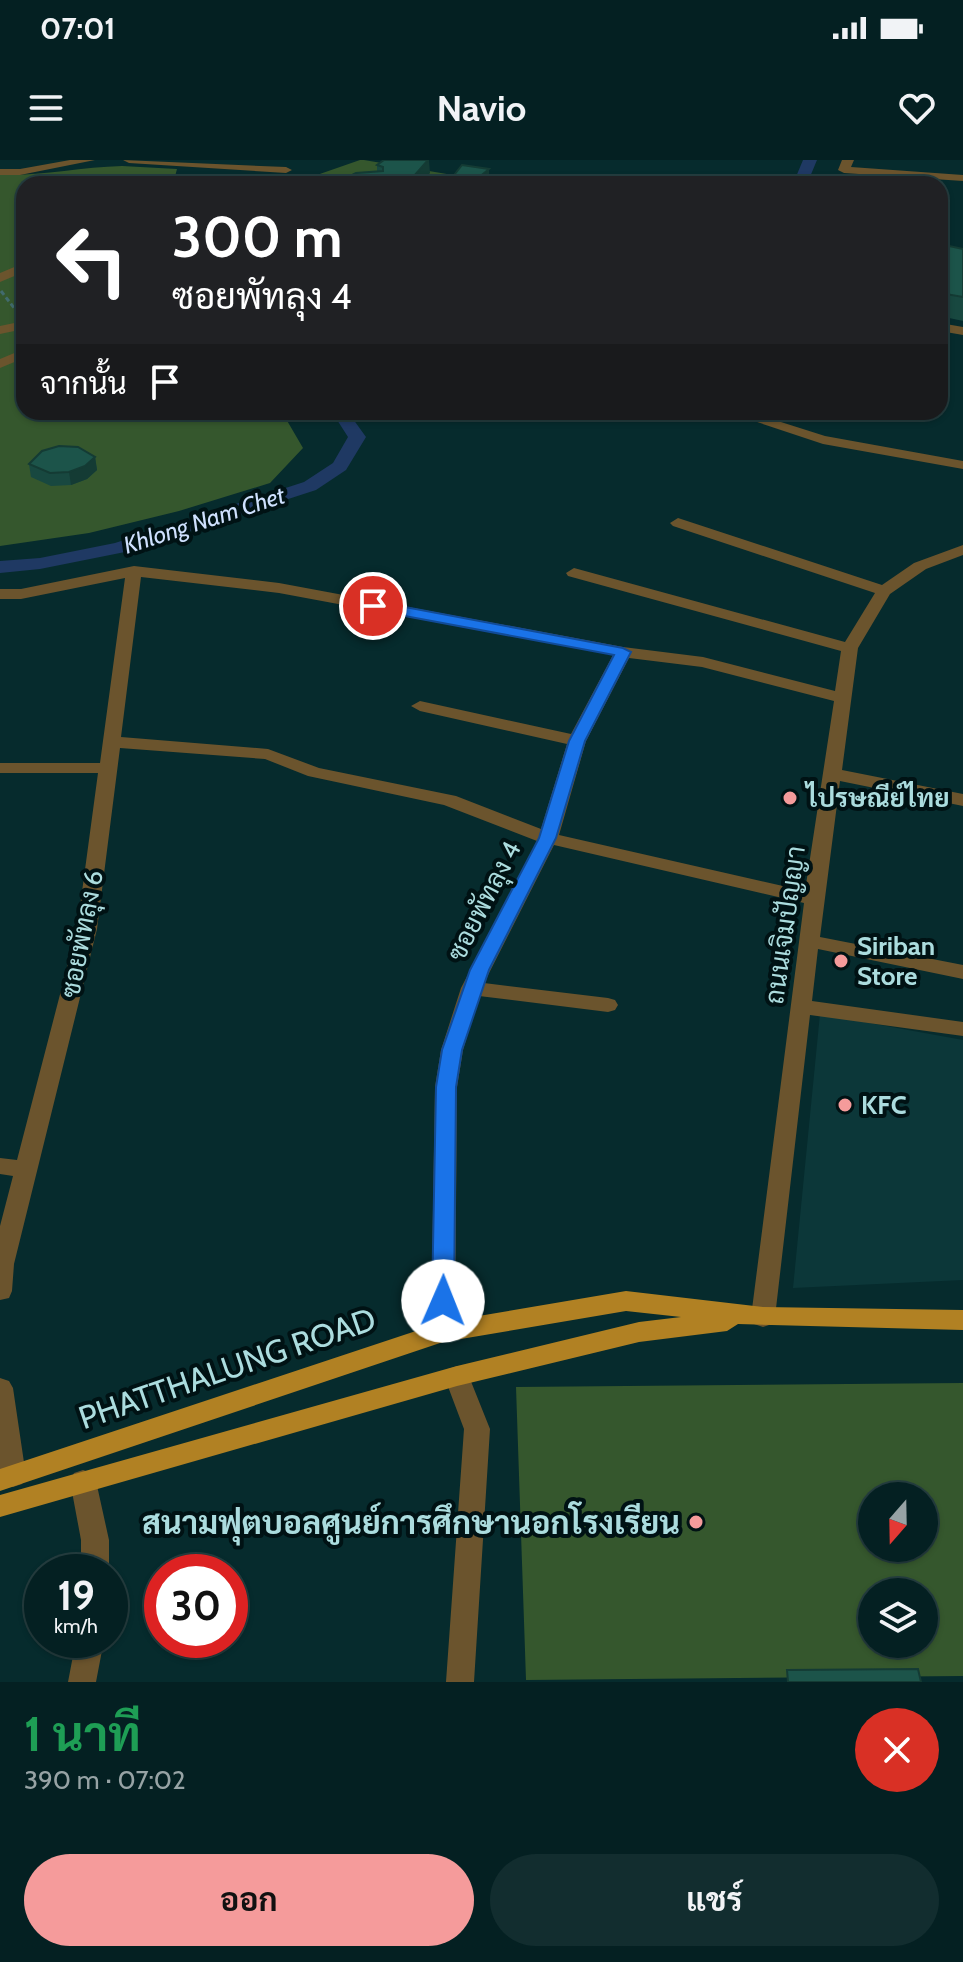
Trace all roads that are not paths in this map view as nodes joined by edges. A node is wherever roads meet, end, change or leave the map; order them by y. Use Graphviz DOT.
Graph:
graph roads {
  1 [pos="89,160"];
  2 [pos="129,160"];
  3 [pos="848,160"];
  4 [pos="286,170"];
  5 [pos="0,172"];
  6 [pos="933,176"];
  7 [pos="759,420"];
  8 [pos="963,465"];
  9 [pos="678,523"];
  10 [pos="963,550"];
  11 [pos="134,571"];
  12 [pos="574,573"];
  13 [pos="884,591"];
  14 [pos="0,594"];
  15 [pos="850,648"];
  16 [pos="623,652"];
  17 [pos="841,698"];
  18 [pos="420,706"];
  19 [pos="577,741"];
  20 [pos="112,742"];
  21 [pos="0,768"];
  22 [pos="109,768"];
  23 [pos="833,774"];
  24 [pos="963,800"];
  25 [pos="548,838"];
  26 [pos="814,899"];
  27 [pos="809,941"];
  28 [pos="963,972"];
  29 [pos="471,988"];
  30 [pos="608,1005"];
  31 [pos="800,1006"];
  32 [pos="963,1029"];
  33 [pos="0,1166"];
  34 [pos="27,1169"];
  35 [pos="0,1291"];
  36 [pos="763,1317"];
  37 [pos="963,1320"];
  38 [pos="443,1332"];
  39 [pos="457,1376"];
  40 [pos="0,1388"];
  41 [pos="6,1478"];
  42 [pos="83,1481"];
  43 [pos="0,1506"];
  44 [pos="95,1554"];
  45 [pos="87,1658"];
  46 [pos="82,1682"];
  47 [pos="460,1682"];
  1 -- 5 [label="street"];
  2 -- 4 [label="street"];
  3 -- 6 [label="street"];
  7 -- 8 [label="street"];
  9 -- 13 [label="street"];
  10 -- 13 [label="street, ถนนเจิมปัญญา"];
  11 -- 14 [label="street"];
  11 -- 16 [label="street"];
  11 -- 20 [label="street, ซอยพัทลุง 6"];
  12 -- 15 [label="street"];
  13 -- 15 [label="street, ถนนเจิมปัญญา"];
  15 -- 17 [label="street, ถนนเจิมปัญญา"];
  16 -- 17 [label="street"];
  16 -- 19 [label="street, ซอยพัทลุง 4"];
  17 -- 23 [label="street, ถนนเจิมปัญญา"];
  18 -- 19 [label="street"];
  19 -- 25 [label="street, ซอยพัทลุง 4"];
  20 -- 22 [label="street, ซอยพัทลุง 6"];
  20 -- 25 [label="street"];
  21 -- 22 [label="street"];
  22 -- 34 [label="street, ซอยพัทลุง 6"];
  23 -- 24 [label="street"];
  23 -- 26 [label="street, ถนนเจิมปัญญา"];
  25 -- 26 [label="street"];
  25 -- 29 [label="street, ซอยพัทลุง 4"];
  26 -- 27 [label="street, ถนนเจิมปัญญา"];
  27 -- 28 [label="street"];
  27 -- 31 [label="street, ถนนเจิมปัญญา"];
  29 -- 30 [label="street"];
  29 -- 38 [label="street, ซอยพัทลุง 4"];
  31 -- 32 [label="street"];
  31 -- 36 [label="street, ถนนเจิมปัญญา"];
  33 -- 34 [label="street"];
  34 -- 35 [label="street, ซอยพัทลุง 6"];
  36 -- 37 [label="main road, PHATTHALUNG ROAD"];
  36 -- 38 [label="main road, PHATTHALUNG ROAD"];
  36 -- 39 [label="main road, PHATTHALUNG ROAD"];
  38 -- 41 [label="main road, PHATTHALUNG ROAD"];
  39 -- 42 [label="main road, PHATTHALUNG ROAD"];
  39 -- 47 [label="street"];
  40 -- 41 [label="street"];
  42 -- 43 [label="main road, PHATTHALUNG ROAD"];
  42 -- 44 [label="street"];
  45 -- 46 [label="street"];
}
